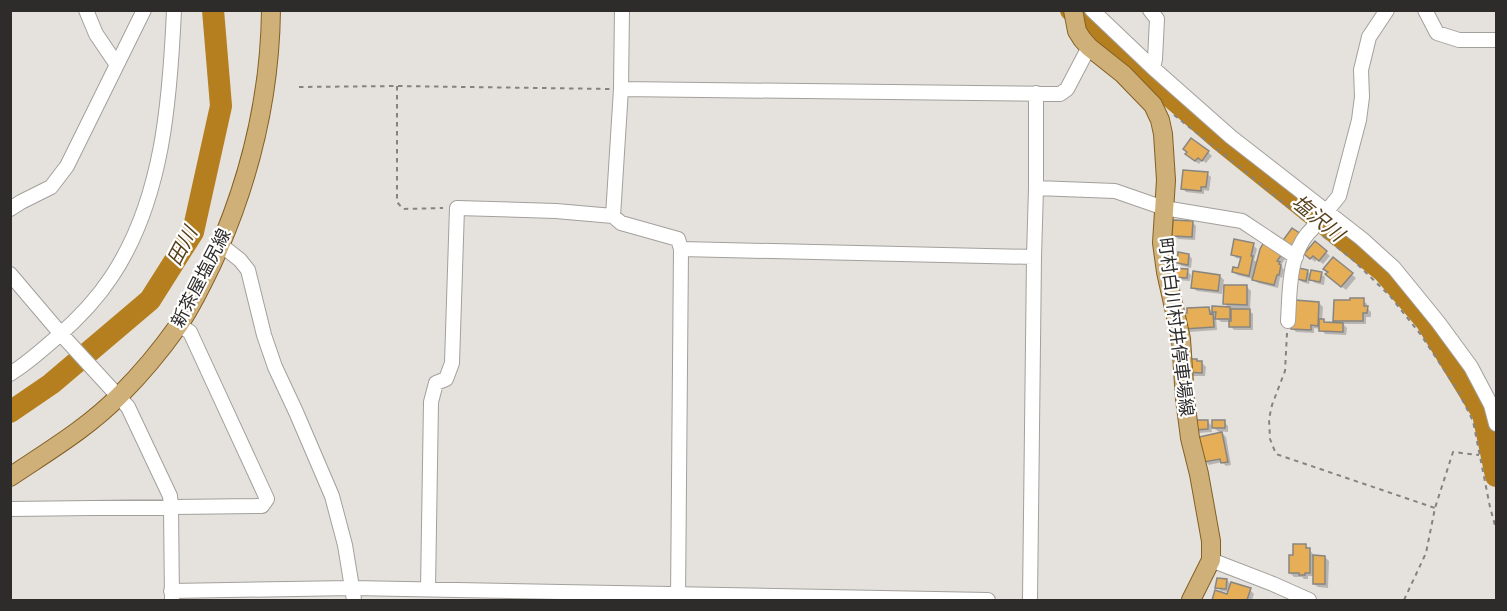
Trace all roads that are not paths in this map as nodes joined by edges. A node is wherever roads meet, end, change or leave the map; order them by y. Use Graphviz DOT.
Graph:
graph roads {
  1 [pos="86,10"];
  2 [pos="144,10"];
  3 [pos="174,10"];
  4 [pos="271,10"];
  5 [pos="622,10"];
  6 [pos="1092,10"];
  7 [pos="1150,10"];
  8 [pos="1387,10"];
  9 [pos="1425,10"];
  10 [pos="1074,17"];
  11 [pos="1497,40"];
  12 [pos="1089,47"];
  13 [pos="117,66"];
  14 [pos="1153,68"];
  15 [pos="621,89"];
  16 [pos="1036,93"];
  17 [pos="1036,188"];
  18 [pos="1164,208"];
  19 [pos="10,209"];
  20 [pos="1326,212"];
  21 [pos="613,216"];
  22 [pos="1313,228"];
  23 [pos="221,244"];
  24 [pos="681,249"];
  25 [pos="1034,257"];
  26 [pos="1296,257"];
  27 [pos="10,274"];
  28 [pos="1288,321"];
  29 [pos="179,324"];
  30 [pos="62,335"];
  31 [pos="10,374"];
  32 [pos="115,393"];
  33 [pos="1494,405"];
  34 [pos="1497,424"];
  35 [pos="10,477"];
  36 [pos="171,507"];
  37 [pos="10,509"];
  38 [pos="1211,560"];
  39 [pos="429,589"];
  40 [pos="353,594"];
  41 [pos="171,596"];
  42 [pos="678,598"];
  43 [pos="930,599"];
  44 [pos="988,600"];
  45 [pos="1030,600"];
  46 [pos="1191,600"];
  47 [pos="1309,600"];
  1 -- 13 [label="street"];
  2 -- 13 [label="street"];
  3 -- 30 [label="street"];
  4 -- 23 [label="main road, 新茶屋塩尻線"];
  5 -- 15 [label="street"];
  6 -- 14 [label="street"];
  7 -- 14 [label="street"];
  8 -- 20 [label="street"];
  9 -- 11 [label="street"];
  10 -- 12 [label="main road, 町村白川村井停車場線"];
  12 -- 16 [label="street"];
  12 -- 18 [label="main road, 町村白川村井停車場線"];
  13 -- 19 [label="street"];
  14 -- 20 [label="street"];
  15 -- 16 [label="street"];
  15 -- 21 [label="street"];
  16 -- 17 [label="street"];
  17 -- 18 [label="street"];
  17 -- 25 [label="street"];
  18 -- 26 [label="street"];
  18 -- 38 [label="main road, 町村白川村井停車場線"];
  20 -- 33 [label="street"];
  21 -- 24 [label="street"];
  21 -- 39 [label="street"];
  22 -- 26 [label="street"];
  23 -- 29 [label="main road, 新茶屋塩尻線"];
  23 -- 40 [label="street"];
  24 -- 25 [label="street"];
  24 -- 42 [label="street"];
  25 -- 45 [label="street"];
  26 -- 28 [label="street"];
  27 -- 30 [label="street"];
  29 -- 32 [label="main road, 新茶屋塩尻線"];
  29 -- 36 [label="street"];
  30 -- 31 [label="street"];
  30 -- 32 [label="street"];
  32 -- 35 [label="main road, 新茶屋塩尻線"];
  32 -- 36 [label="street"];
  33 -- 34 [label="street"];
  36 -- 37 [label="street"];
  36 -- 41 [label="street"];
  38 -- 46 [label="main road, 町村白川村井停車場線"];
  38 -- 47 [label="street"];
  39 -- 40 [label="street"];
  39 -- 42 [label="street"];
  40 -- 41 [label="street"];
  42 -- 43 [label="street"];
  43 -- 44 [label="street"];
}
